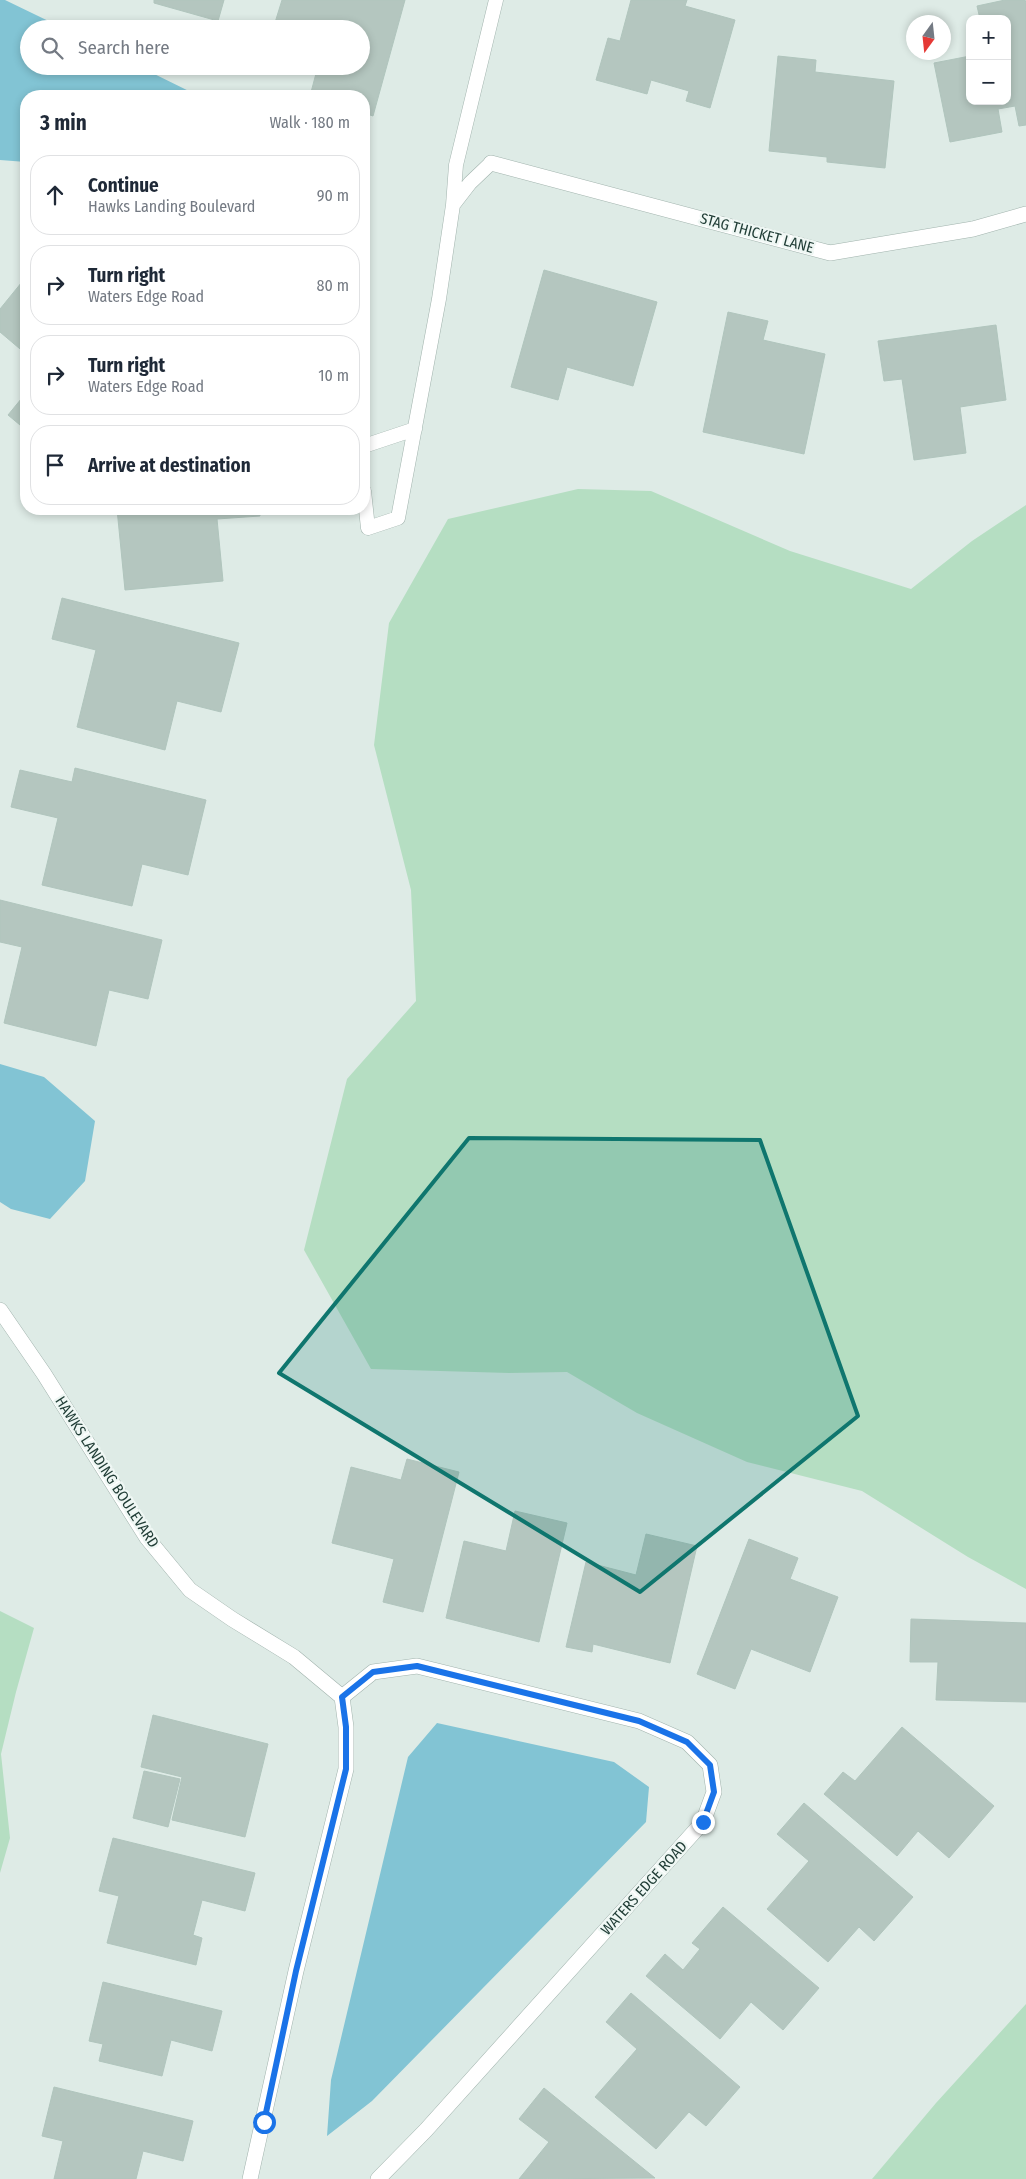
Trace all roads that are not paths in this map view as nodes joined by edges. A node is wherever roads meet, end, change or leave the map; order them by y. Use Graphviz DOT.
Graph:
graph roads {
  1 [pos="496,0"];
  2 [pos="491,162"];
  3 [pos="453,205"];
  4 [pos="1026,214"];
  5 [pos="415,429"];
  6 [pos="370,444"];
  7 [pos="367,515"];
  8 [pos="0,1310"];
  9 [pos="342,1697"];
  10 [pos="250,2179"];
  11 [pos="378,2179"];
  1 -- 3 [label="lane"];
  2 -- 3 [label="lane"];
  2 -- 4 [label="street, STAG THICKET LANE"];
  3 -- 5 [label="lane"];
  5 -- 6 [label="lane"];
  5 -- 7 [label="lane"];
  8 -- 9 [label="street, HAWKS LANDING BOULEVARD"];
  9 -- 10 [label="street"];
  9 -- 11 [label="street, WATERS EDGE ROAD"];
}
